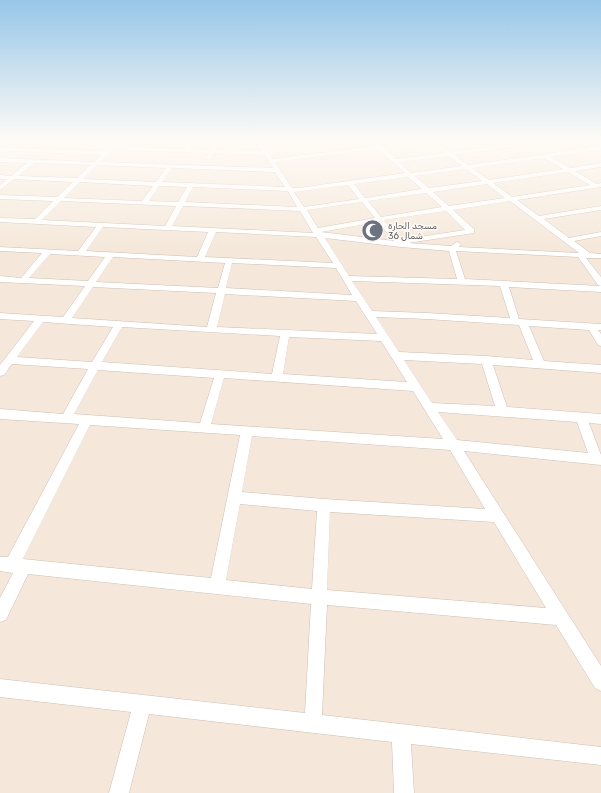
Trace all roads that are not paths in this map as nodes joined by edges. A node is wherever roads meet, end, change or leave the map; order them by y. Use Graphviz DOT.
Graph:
graph roads {
  1 [pos="13,177"];
  2 [pos="82,177"];
  3 [pos="162,177"];
  4 [pos="282,177"];
  5 [pos="397,177"];
  6 [pos="412,177"];
  7 [pos="482,177"];
  8 [pos="522,177"];
  9 [pos="582,177"];
  10 [pos="79,180"];
  11 [pos="489,182"];
  12 [pos="158,183"];
  13 [pos="350,184"];
  14 [pos="191,185"];
  15 [pos="599,186"];
  16 [pos="0,188"];
  17 [pos="290,190"];
  18 [pos="429,191"];
  19 [pos="0,197"];
  20 [pos="512,199"];
  21 [pos="59,200"];
  22 [pos="364,200"];
  23 [pos="144,203"];
  24 [pos="180,205"];
  25 [pos="601,208"];
  26 [pos="302,209"];
  27 [pos="448,209"];
  28 [pos="539,218"];
  29 [pos="380,219"];
  30 [pos="0,220"];
  31 [pos="36,222"];
  32 [pos="101,225"];
  33 [pos="167,228"];
  34 [pos="213,230"];
  35 [pos="471,231"];
  36 [pos="318,233"];
  37 [pos="601,234"];
  38 [pos="569,240"];
  39 [pos="400,243"];
  40 [pos="0,249"];
  41 [pos="452,249"];
  42 [pos="48,251"];
  43 [pos="80,253"];
  44 [pos="111,254"];
  45 [pos="585,255"];
  46 [pos="601,256"];
  47 [pos="200,259"];
  48 [pos="229,261"];
  49 [pos="339,266"];
  50 [pos="346,278"];
  51 [pos="0,279"];
  52 [pos="23,280"];
  53 [pos="462,282"];
  54 [pos="601,283"];
  55 [pos="90,284"];
  56 [pos="504,285"];
  57 [pos="601,289"];
  58 [pos="221,291"];
  59 [pos="359,298"];
  60 [pos="369,314"];
  61 [pos="0,316"];
  62 [pos="41,318"];
  63 [pos="66,320"];
  64 [pos="520,323"];
  65 [pos="119,324"];
  66 [pos="596,327"];
  67 [pos="211,330"];
  68 [pos="285,333"];
  69 [pos="384,338"];
  70 [pos="601,343"];
  71 [pos="396,356"];
  72 [pos="9,360"];
  73 [pos="486,360"];
  74 [pos="540,365"];
  75 [pos="95,367"];
  76 [pos="601,369"];
  77 [pos="0,372"];
  78 [pos="220,374"];
  79 [pos="277,377"];
  80 [pos="415,386"];
  81 [pos="428,407"];
  82 [pos="502,410"];
  83 [pos="0,414"];
  84 [pos="66,418"];
  85 [pos="581,418"];
  86 [pos="87,419"];
  87 [pos="601,419"];
  88 [pos="204,428"];
  89 [pos="247,431"];
  90 [pos="452,445"];
  91 [pos="598,460"];
  92 [pos="234,497"];
  93 [pos="324,505"];
  94 [pos="497,516"];
  95 [pos="12,566"];
  96 [pos="217,587"];
  97 [pos="319,597"];
  98 [pos="0,614"];
  99 [pos="559,617"];
  100 [pos="601,682"];
  101 [pos="0,688"];
  102 [pos="142,704"];
  103 [pos="313,724"];
  104 [pos="401,734"];
  105 [pos="601,756"];
  106 [pos="119,793"];
  107 [pos="404,793"];
  1 -- 10 [label="street"];
  1 -- 16 [label="street"];
  2 -- 10 [label="street"];
  3 -- 12 [label="street"];
  4 -- 17 [label="street"];
  5 -- 13 [label="street"];
  6 -- 18 [label="street"];
  7 -- 11 [label="street"];
  8 -- 11 [label="street"];
  9 -- 15 [label="street"];
  10 -- 12 [label="street"];
  10 -- 21 [label="street"];
  11 -- 18 [label="street"];
  11 -- 20 [label="street"];
  12 -- 14 [label="street"];
  12 -- 23 [label="street"];
  13 -- 17 [label="street"];
  13 -- 22 [label="street"];
  14 -- 17 [label="street"];
  14 -- 24 [label="street"];
  15 -- 20 [label="street"];
  17 -- 26 [label="street"];
  18 -- 22 [label="street"];
  18 -- 27 [label="street"];
  19 -- 21 [label="street"];
  20 -- 27 [label="street"];
  20 -- 28 [label="street"];
  21 -- 23 [label="street"];
  21 -- 31 [label="street"];
  22 -- 26 [label="street"];
  22 -- 29 [label="street"];
  23 -- 24 [label="street"];
  24 -- 26 [label="street"];
  24 -- 33 [label="street"];
  25 -- 28 [label="street"];
  26 -- 36 [label="street"];
  27 -- 29 [label="street"];
  27 -- 35 [label="street"];
  28 -- 38 [label="street"];
  29 -- 36 [label="street"];
  29 -- 39 [label="street"];
  30 -- 31 [label="street"];
  31 -- 32 [label="street"];
  32 -- 33 [label="street"];
  32 -- 43 [label="street"];
  33 -- 34 [label="street"];
  34 -- 36 [label="street"];
  34 -- 47 [label="street"];
  35 -- 39 [label="street"];
  35 -- 41 [label="street"];
  36 -- 39 [label="street"];
  36 -- 49 [label="street"];
  37 -- 38 [label="street"];
  38 -- 45 [label="street"];
  39 -- 41 [label="street"];
  40 -- 42 [label="street"];
  41 -- 45 [label="street"];
  41 -- 53 [label="street"];
  42 -- 43 [label="street"];
  42 -- 52 [label="street"];
  43 -- 44 [label="street"];
  44 -- 47 [label="street"];
  44 -- 55 [label="street"];
  45 -- 46 [label="street"];
  45 -- 54 [label="street"];
  47 -- 48 [label="street"];
  48 -- 49 [label="street"];
  48 -- 58 [label="street"];
  49 -- 50 [label="street"];
  50 -- 53 [label="street"];
  50 -- 59 [label="street"];
  51 -- 52 [label="street"];
  52 -- 55 [label="street"];
  53 -- 56 [label="street"];
  55 -- 58 [label="street"];
  55 -- 63 [label="street"];
  56 -- 57 [label="street"];
  56 -- 64 [label="street"];
  58 -- 59 [label="street"];
  58 -- 67 [label="street"];
  59 -- 60 [label="street"];
  60 -- 64 [label="street"];
  60 -- 69 [label="street"];
  61 -- 62 [label="street"];
  62 -- 63 [label="street"];
  62 -- 72 [label="street"];
  63 -- 65 [label="street"];
  64 -- 66 [label="street"];
  64 -- 74 [label="street"];
  65 -- 67 [label="street"];
  65 -- 75 [label="street"];
  66 -- 70 [label="street"];
  67 -- 68 [label="street"];
  68 -- 69 [label="street"];
  68 -- 79 [label="street"];
  69 -- 71 [label="street"];
  71 -- 73 [label="street"];
  71 -- 80 [label="street"];
  72 -- 75 [label="street"];
  72 -- 77 [label="street"];
  73 -- 74 [label="street"];
  73 -- 82 [label="street"];
  74 -- 76 [label="street"];
  75 -- 78 [label="street"];
  75 -- 84 [label="street"];
  78 -- 79 [label="street"];
  78 -- 88 [label="street"];
  79 -- 80 [label="street"];
  80 -- 81 [label="street"];
  81 -- 82 [label="street"];
  81 -- 90 [label="street"];
  82 -- 85 [label="street"];
  83 -- 84 [label="street"];
  84 -- 86 [label="street"];
  85 -- 87 [label="street"];
  85 -- 91 [label="street"];
  86 -- 88 [label="street"];
  86 -- 95 [label="street"];
  88 -- 89 [label="street"];
  89 -- 90 [label="street"];
  89 -- 92 [label="street"];
  90 -- 91 [label="street"];
  90 -- 94 [label="street"];
  92 -- 93 [label="street"];
  92 -- 96 [label="street"];
  93 -- 94 [label="street"];
  93 -- 97 [label="street"];
  94 -- 99 [label="street"];
  95 -- 96 [label="street"];
  95 -- 98 [label="street"];
  96 -- 97 [label="street"];
  97 -- 99 [label="street"];
  97 -- 103 [label="street"];
  99 -- 100 [label="street"];
  101 -- 102 [label="street"];
  102 -- 103 [label="street"];
  102 -- 106 [label="street"];
  103 -- 104 [label="street"];
  104 -- 105 [label="street"];
  104 -- 107 [label="street"];
}
